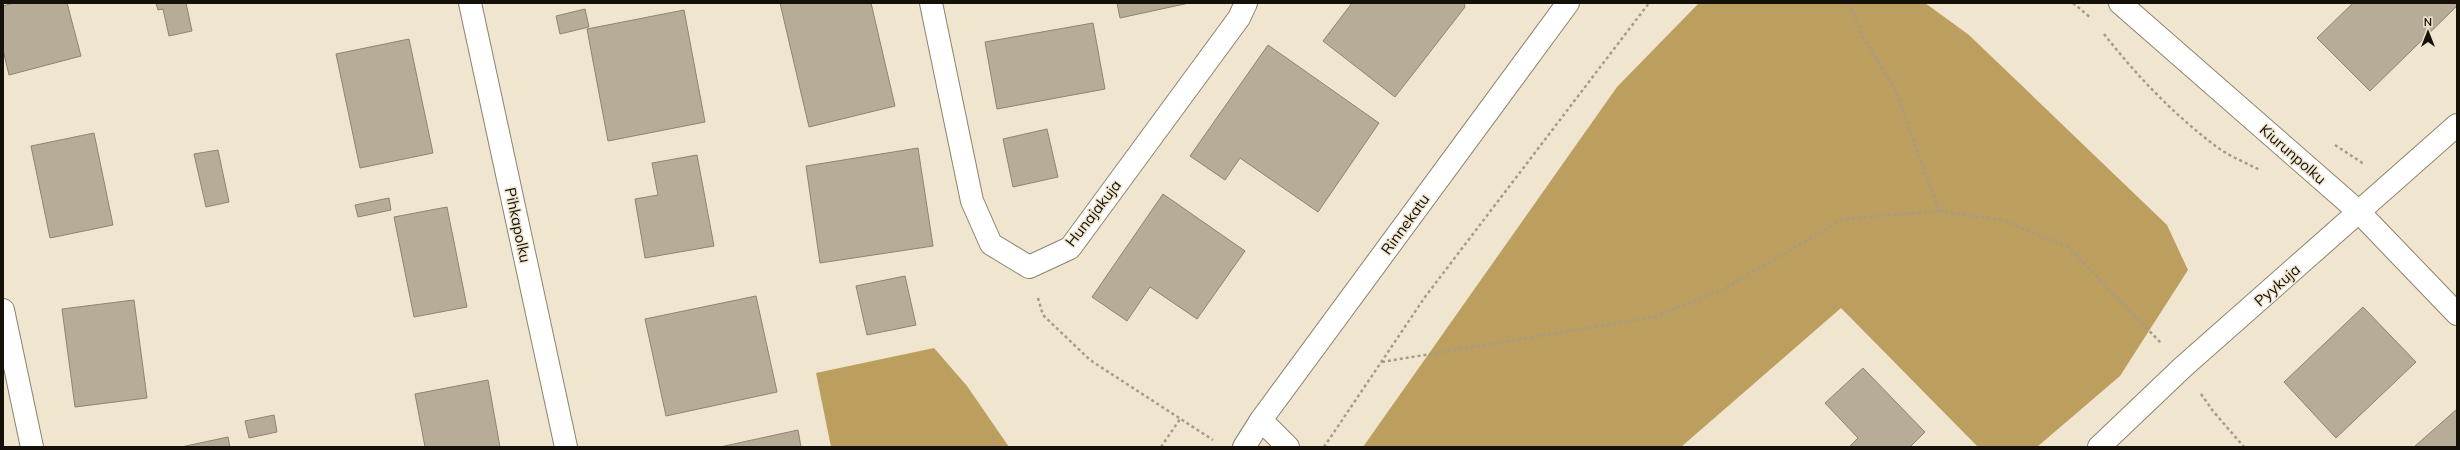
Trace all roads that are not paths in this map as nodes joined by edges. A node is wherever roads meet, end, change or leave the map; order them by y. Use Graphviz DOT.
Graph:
graph roads {
  1 [pos="470,3"];
  2 [pos="931,3"];
  3 [pos="1246,3"];
  4 [pos="1568,3"];
  5 [pos="2120,3"];
  6 [pos="2457,125"];
  7 [pos="2359,212"];
  8 [pos="3,310"];
  9 [pos="2457,314"];
  10 [pos="1261,420"];
  11 [pos="32,447"];
  12 [pos="566,447"];
  13 [pos="1244,447"];
  14 [pos="1288,447"];
  15 [pos="2099,447"];
  1 -- 12 [label="street, Pihkapolku"];
  2 -- 3 [label="street, Hunajakuja"];
  4 -- 10 [label="street, Rinnekatu"];
  5 -- 7 [label="street, Kiurunpolku"];
  6 -- 7 [label="street, Pyykuja"];
  7 -- 9 [label="street, Kiurunpolku"];
  7 -- 15 [label="street, Pyykuja"];
  8 -- 11 [label="street"];
  10 -- 13 [label="street, Rinnekatu"];
  10 -- 14 [label="street"];
}
